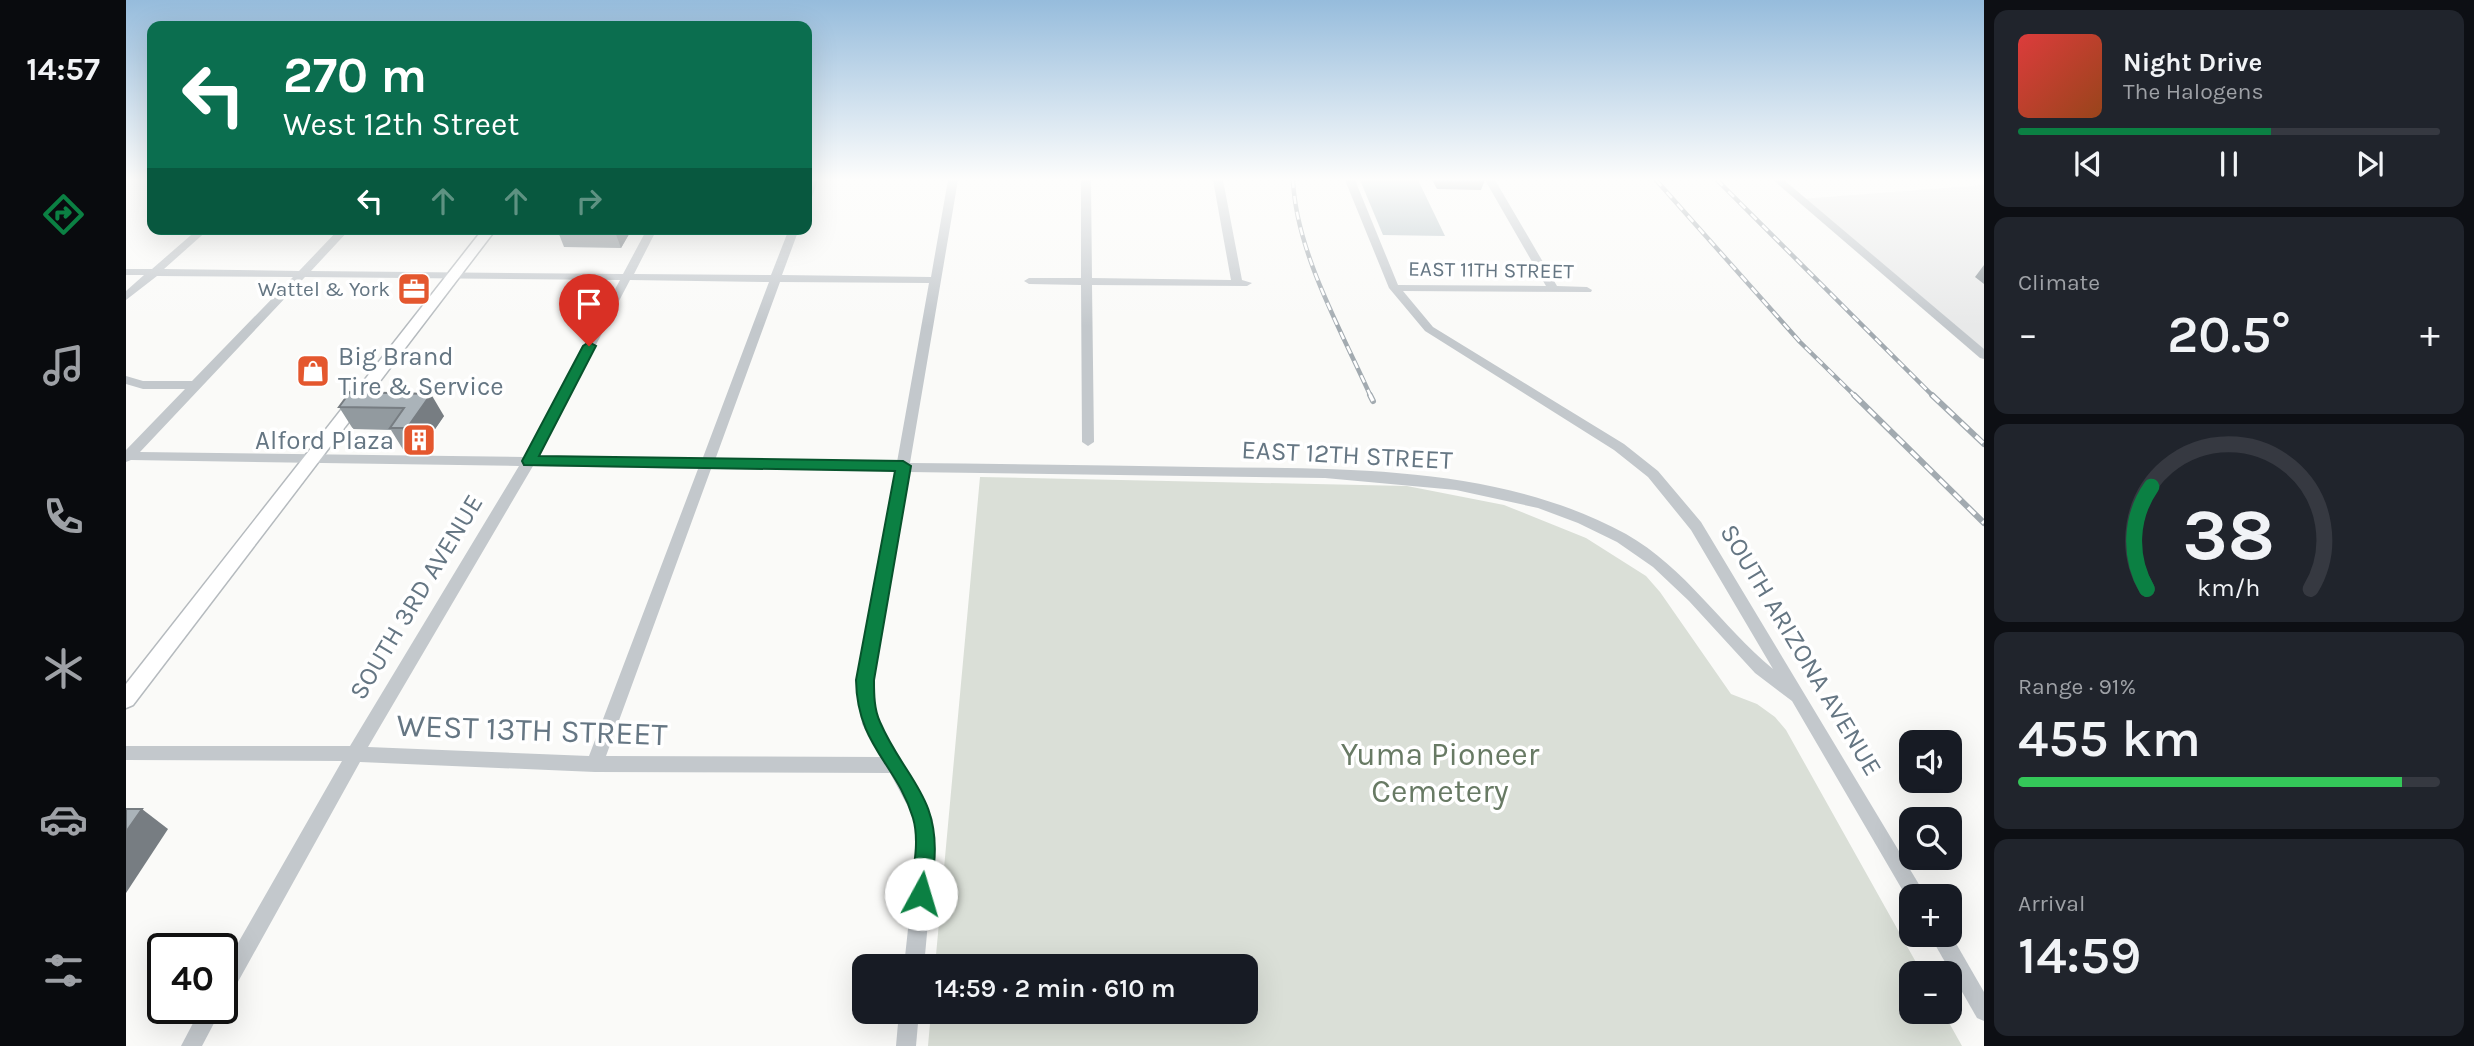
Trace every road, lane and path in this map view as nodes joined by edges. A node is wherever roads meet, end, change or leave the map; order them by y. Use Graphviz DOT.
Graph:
graph roads {
  1 [pos="944,229"];
  2 [pos="1087,229"];
  3 [pos="1230,229"];
  4 [pos="1370,229"];
  5 [pos="1519,229"];
  6 [pos="1835,229"];
  7 [pos="197,235"];
  8 [pos="340,235"];
  9 [pos="485,235"];
  10 [pos="649,235"];
  11 [pos="792,235"];
  12 [pos="126,272"];
  13 [pos="155,272"];
  14 [pos="304,274"];
  15 [pos="454,275"];
  16 [pos="626,276"];
  17 [pos="776,278"];
  18 [pos="934,280"];
  19 [pos="1030,281"];
  20 [pos="1088,281"];
  21 [pos="1394,288"];
  22 [pos="1555,290"];
  23 [pos="1587,290"];
  24 [pos="126,297"];
  25 [pos="1984,355"];
  26 [pos="126,380"];
  27 [pos="197,385"];
  28 [pos="1088,442"];
  29 [pos="127,457"];
  30 [pos="312,458"];
  31 [pos="529,461"];
  32 [pos="708,464"];
  33 [pos="903,466"];
  34 [pos="1800,698"];
  35 [pos="126,699"];
  36 [pos="126,753"];
  37 [pos="355,754"];
  38 [pos="595,764"];
  39 [pos="893,765"];
  40 [pos="1910,884"];
  41 [pos="1947,947"];
  42 [pos="915,954"];
  43 [pos="238,962"];
  44 [pos="1984,1011"];
  45 [pos="203,1024"];
  46 [pos="908,1024"];
  47 [pos="191,1046"];
  48 [pos="905,1046"];
  1 -- 18 [label="street"];
  2 -- 20 [label="street"];
  3 -- 20 [label="street"];
  4 -- 21 [label="street, SOUTH ARIZONA AVENUE"];
  5 -- 22 [label="street"];
  6 -- 25 [label="street"];
  7 -- 13 [label="street"];
  8 -- 14 [label="street"];
  9 -- 15 [label="main road"];
  10 -- 16 [label="street, SOUTH 3RD AVENUE"];
  11 -- 17 [label="street"];
  12 -- 13 [label="street"];
  13 -- 14 [label="street"];
  13 -- 24 [label="street"];
  14 -- 15 [label="street"];
  14 -- 27 [label="street"];
  15 -- 16 [label="street"];
  15 -- 30 [label="main road"];
  16 -- 17 [label="street"];
  16 -- 31 [label="street, SOUTH 3RD AVENUE"];
  17 -- 18 [label="street"];
  17 -- 32 [label="street"];
  18 -- 33 [label="street"];
  19 -- 20 [label="street"];
  20 -- 28 [label="street"];
  21 -- 22 [label="street, EAST 11TH STREET"];
  21 -- 34 [label="street, SOUTH ARIZONA AVENUE"];
  22 -- 23 [label="street, EAST 11TH STREET"];
  26 -- 27 [label="street"];
  27 -- 29 [label="street"];
  29 -- 30 [label="street, EAST 12TH STREET"];
  30 -- 31 [label="street, EAST 12TH STREET"];
  30 -- 35 [label="main road"];
  31 -- 32 [label="street, EAST 12TH STREET"];
  31 -- 37 [label="street, SOUTH 3RD AVENUE"];
  32 -- 33 [label="street, EAST 12TH STREET"];
  32 -- 38 [label="street"];
  33 -- 34 [label="street, EAST 12TH STREET"];
  33 -- 39 [label="street"];
  34 -- 40 [label="street, SOUTH ARIZONA AVENUE"];
  36 -- 37 [label="street, WEST 13TH STREET"];
  37 -- 38 [label="street, WEST 13TH STREET"];
  37 -- 43 [label="street, SOUTH 3RD AVENUE"];
  38 -- 39 [label="street, WEST 13TH STREET"];
  39 -- 42 [label="street"];
  41 -- 44 [label="street"];
  45 -- 47 [label="street"];
  46 -- 48 [label="street"];
}
